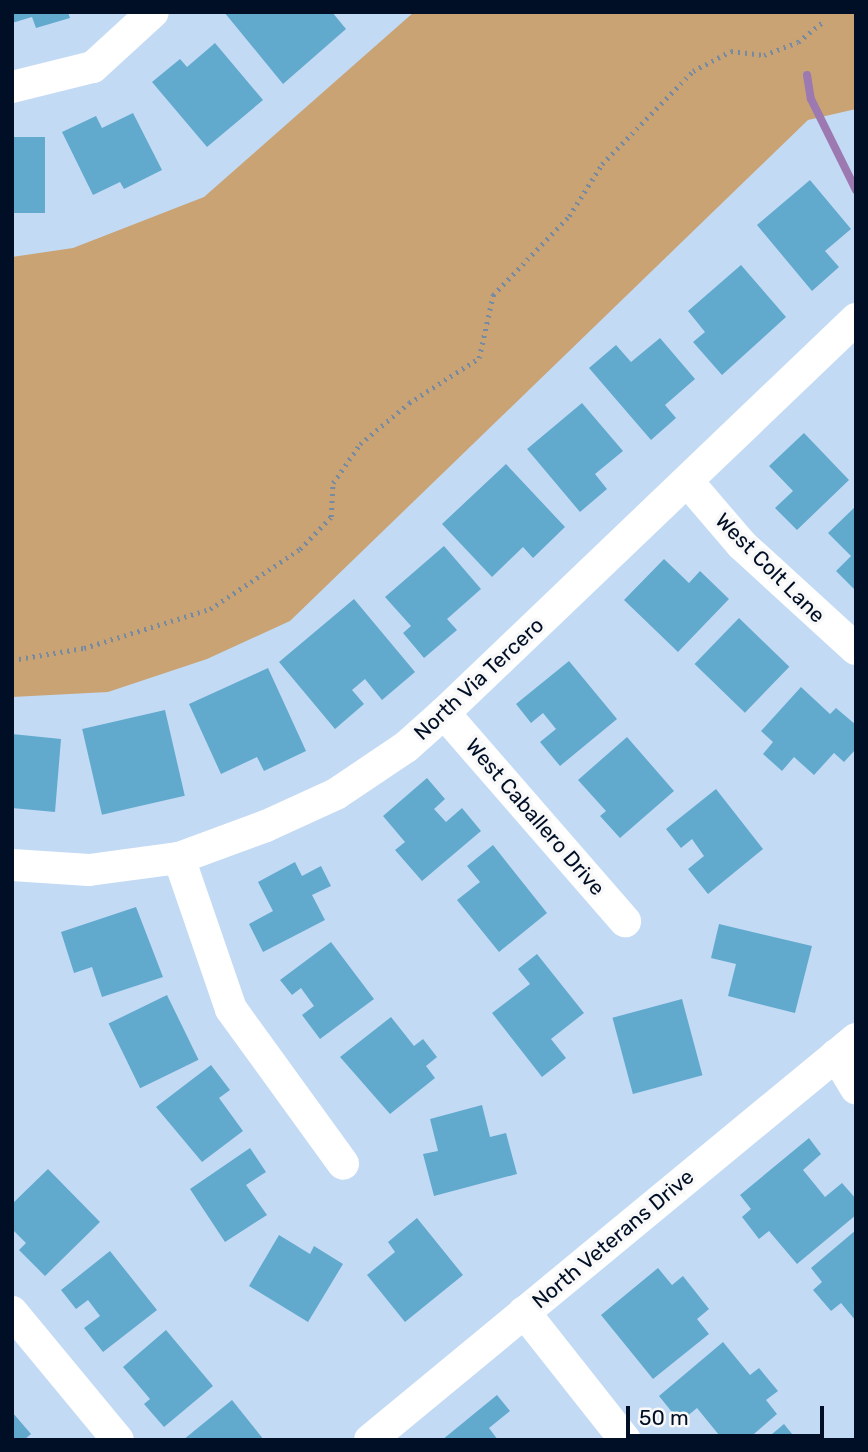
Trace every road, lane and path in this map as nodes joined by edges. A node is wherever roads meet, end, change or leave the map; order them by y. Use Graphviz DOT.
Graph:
graph roads {
  1 [pos="153,12"];
  2 [pos="824,21"];
  3 [pos="12,87"];
  4 [pos="856,319"];
  5 [pos="688,482"];
  6 [pos="856,649"];
  7 [pos="12,660"];
  8 [pos="444,713"];
  9 [pos="179,858"];
  10 [pos="12,865"];
  11 [pos="625,921"];
  12 [pos="846,1047"];
  13 [pos="856,1088"];
  14 [pos="343,1164"];
  15 [pos="12,1312"];
  16 [pos="524,1312"];
  17 [pos="118,1440"];
  18 [pos="369,1440"];
  19 [pos="625,1440"];
  1 -- 3 [label="street"];
  2 -- 7 [label="path"];
  4 -- 5 [label="street, North Via Tercero"];
  5 -- 6 [label="street, West Colt Lane"];
  5 -- 8 [label="street, North Via Tercero"];
  8 -- 9 [label="street, North Via Tercero"];
  8 -- 11 [label="street, West Caballero Drive"];
  9 -- 10 [label="street, North Via Tercero"];
  9 -- 14 [label="street"];
  12 -- 13 [label="street"];
  12 -- 16 [label="street, North Veterans Drive"];
  15 -- 17 [label="street"];
  16 -- 18 [label="street, North Veterans Drive"];
  16 -- 19 [label="street"];
}
